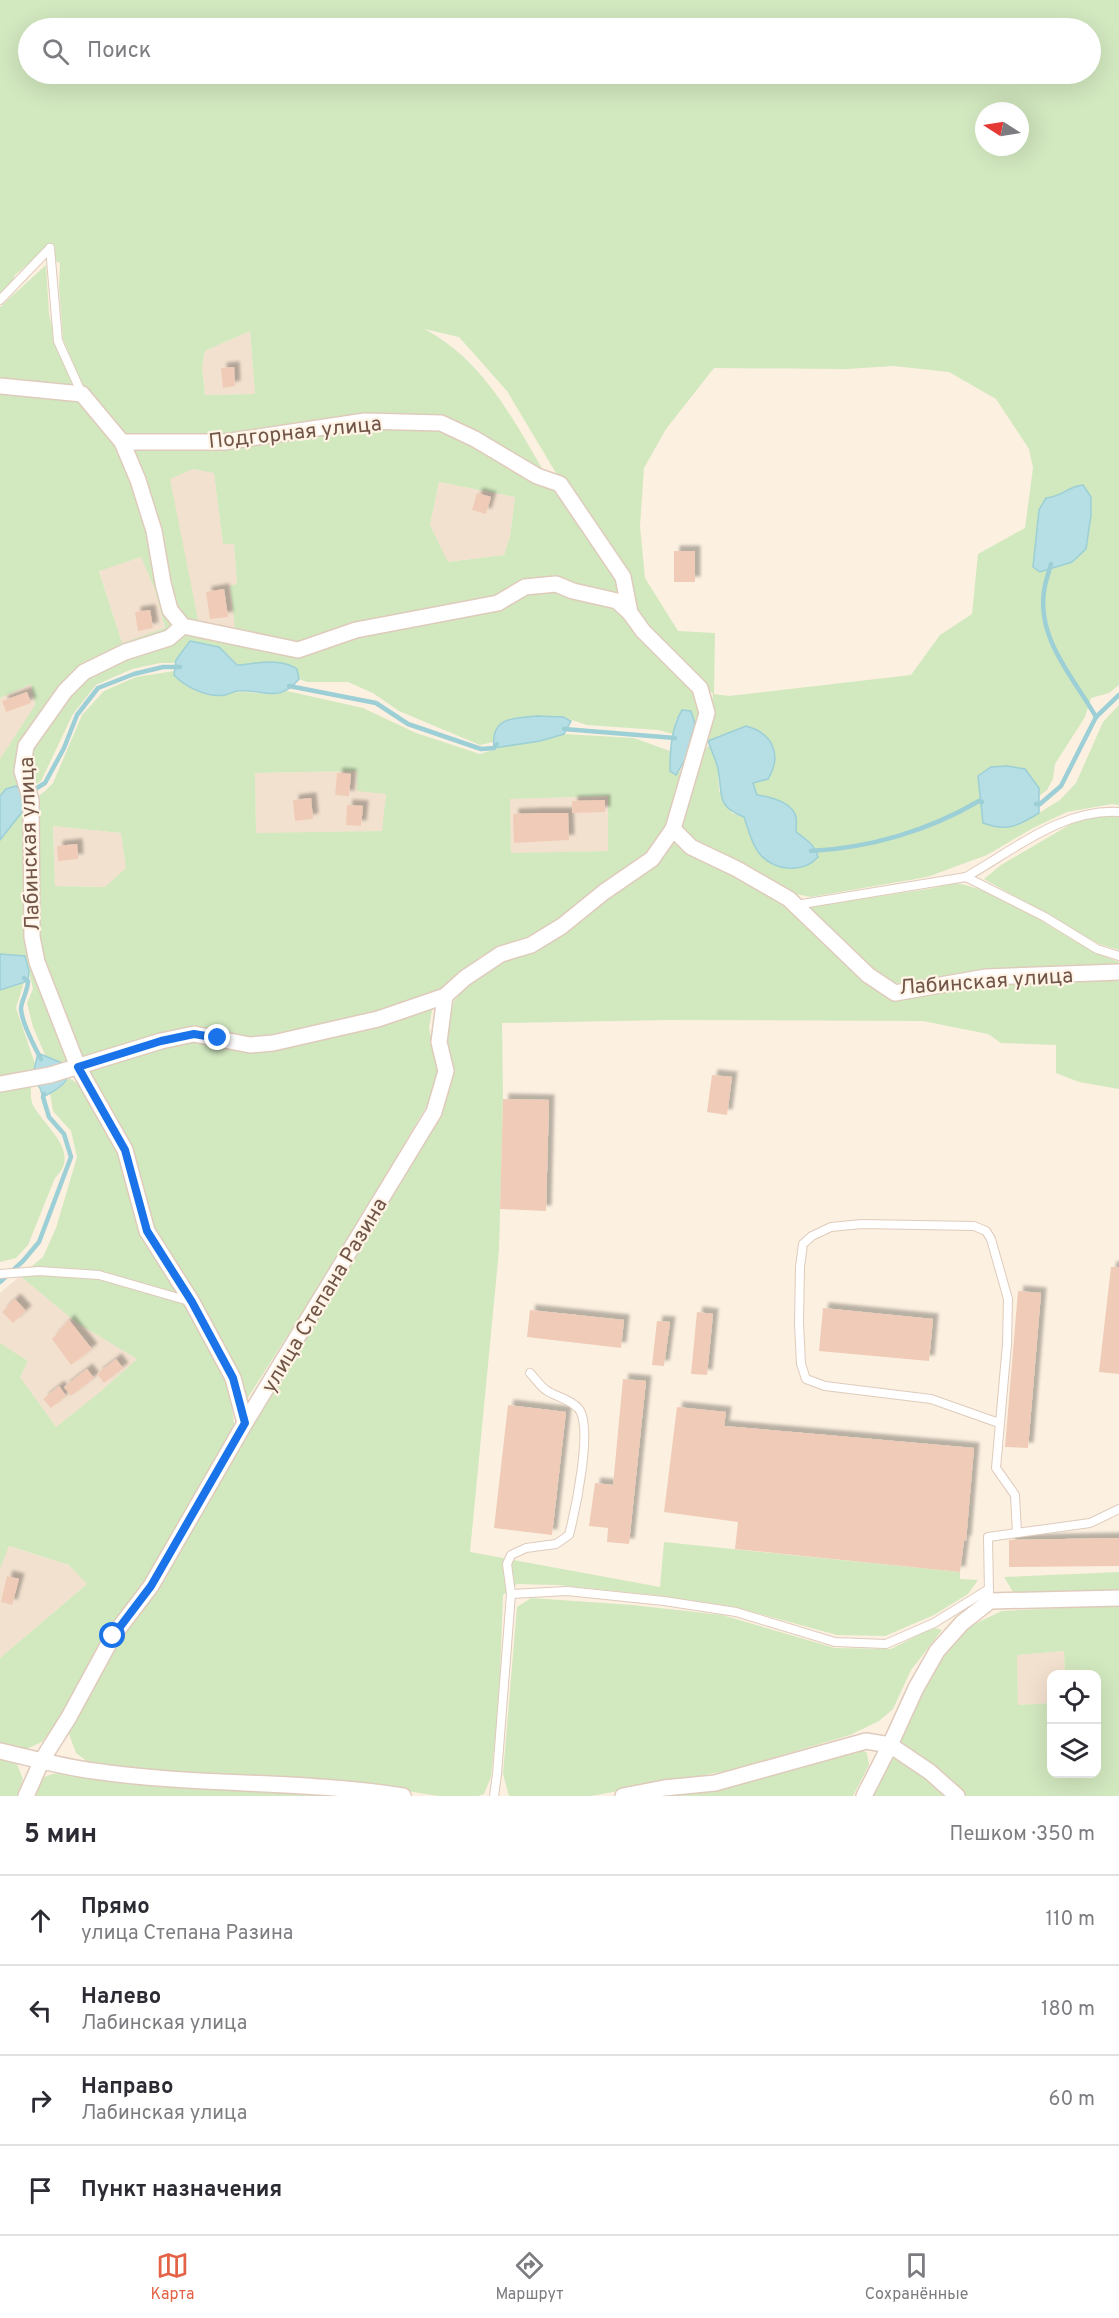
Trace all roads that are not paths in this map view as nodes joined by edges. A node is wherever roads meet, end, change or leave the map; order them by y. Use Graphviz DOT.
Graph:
graph roads {
  1 [pos="0,300"];
  2 [pos="0,386"];
  3 [pos="82,394"];
  4 [pos="122,441"];
  5 [pos="630,613"];
  6 [pos="183,626"];
  7 [pos="1119,812"];
  8 [pos="673,830"];
  9 [pos="966,877"];
  10 [pos="796,905"];
  11 [pos="1119,956"];
  12 [pos="1119,972"];
  13 [pos="445,996"];
  14 [pos="78,1067"];
  15 [pos="0,1084"];
  16 [pos="0,1275"];
  17 [pos="192,1302"];
  18 [pos="530,1373"];
  19 [pos="245,1423"];
  20 [pos="999,1423"];
  21 [pos="1119,1509"];
  22 [pos="1017,1533"];
  23 [pos="511,1593"];
  24 [pos="989,1595"];
  25 [pos="1119,1598"];
  26 [pos="890,1745"];
  27 [pos="0,1751"];
  28 [pos="42,1760"];
  29 [pos="26,1796"];
  30 [pos="403,1796"];
  31 [pos="494,1796"];
  32 [pos="623,1796"];
  33 [pos="864,1796"];
  34 [pos="957,1796"];
  1 -- 3 [label="lane"];
  2 -- 3 [label="street"];
  3 -- 4 [label="street"];
  4 -- 5 [label="street, Подгорная улица"];
  4 -- 6 [label="street"];
  5 -- 6 [label="street"];
  5 -- 8 [label="street"];
  6 -- 14 [label="street, Лабинская улица"];
  7 -- 9 [label="lane"];
  8 -- 10 [label="street, Лабинская улица"];
  8 -- 13 [label="street"];
  9 -- 10 [label="lane"];
  9 -- 11 [label="lane"];
  10 -- 12 [label="street, Лабинская улица"];
  13 -- 14 [label="street"];
  13 -- 19 [label="street, улица Степана Разина"];
  14 -- 15 [label="street"];
  14 -- 17 [label="street, Лабинская улица"];
  16 -- 17 [label="lane"];
  17 -- 19 [label="street, Лабинская улица"];
  18 -- 23 [label="lane"];
  19 -- 28 [label="street, улица Степана Разина"];
  20 -- 20 [label="lane"];
  20 -- 22 [label="lane"];
  21 -- 22 [label="lane"];
  22 -- 24 [label="lane"];
  23 -- 24 [label="lane"];
  23 -- 31 [label="lane"];
  24 -- 25 [label="street"];
  24 -- 26 [label="street"];
  26 -- 32 [label="street"];
  26 -- 33 [label="street"];
  26 -- 34 [label="street"];
  27 -- 28 [label="street"];
  28 -- 29 [label="street, улица Степана Разина"];
  28 -- 30 [label="street"];
}
